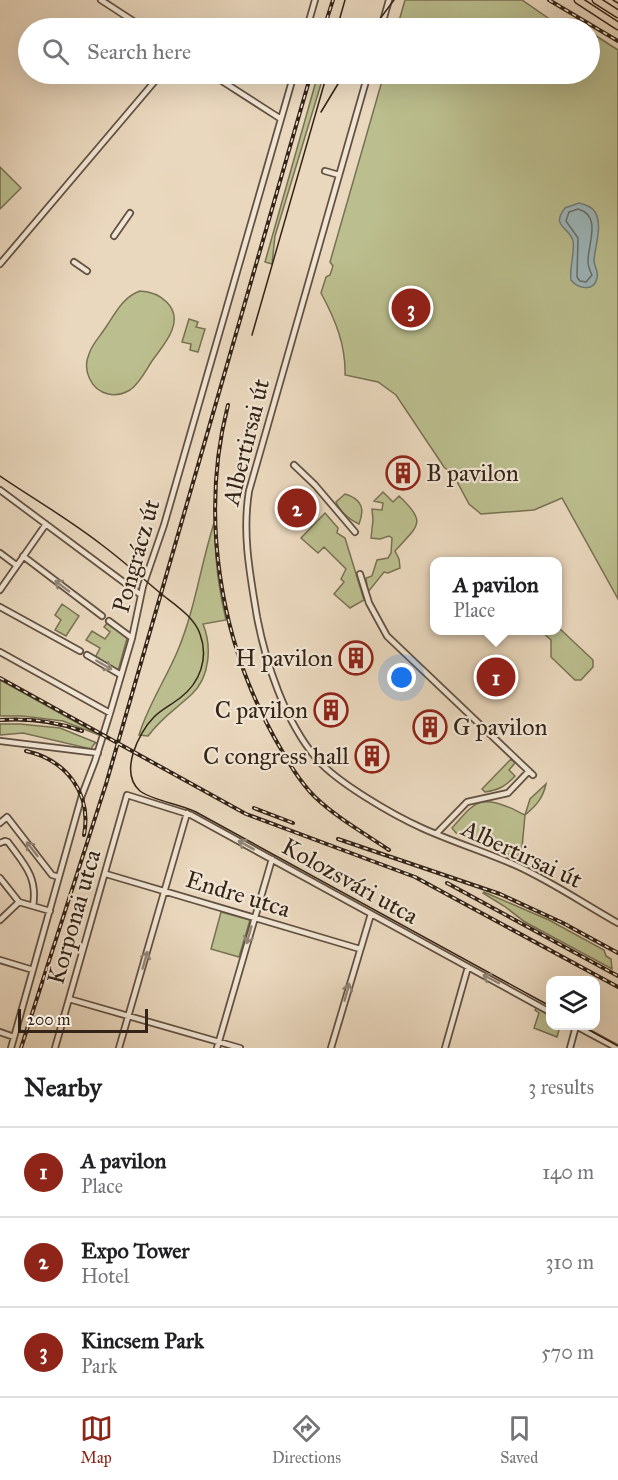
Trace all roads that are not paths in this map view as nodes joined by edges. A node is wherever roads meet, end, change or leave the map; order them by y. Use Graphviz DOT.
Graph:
graph roads {
  1 [pos="101,0"];
  2 [pos="315,0"];
  3 [pos="389,0"];
  4 [pos="578,0"];
  5 [pos="596,0"];
  6 [pos="618,14"];
  7 [pos="129,18"];
  8 [pos="310,18"];
  9 [pos="384,18"];
  10 [pos="618,26"];
  11 [pos="153,84"];
  12 [pos="227,84"];
  13 [pos="291,84"];
  14 [pos="365,84"];
  15 [pos="281,119"];
  16 [pos="325,171"];
  17 [pos="339,175"];
  18 [pos="130,213"];
  19 [pos="114,236"];
  20 [pos="74,262"];
  21 [pos="0,264"];
  22 [pos="87,271"];
  23 [pos="294,465"];
  24 [pos="0,490"];
  25 [pos="46,524"];
  26 [pos="355,532"];
  27 [pos="0,553"];
  28 [pos="22,556"];
  29 [pos="16,565"];
  30 [pos="360,574"];
  31 [pos="0,590"];
  32 [pos="141,595"];
  33 [pos="0,607"];
  34 [pos="102,616"];
  35 [pos="109,621"];
  36 [pos="132,638"];
  37 [pos="80,651"];
  38 [pos="0,652"];
  39 [pos="87,655"];
  40 [pos="121,675"];
  41 [pos="110,713"];
  42 [pos="0,741"];
  43 [pos="98,753"];
  44 [pos="127,795"];
  45 [pos="187,813"];
  46 [pos="0,823"];
  47 [pos="436,834"];
  48 [pos="0,843"];
  49 [pos="272,859"];
  50 [pos="106,874"];
  51 [pos="59,877"];
  52 [pos="0,878"];
  53 [pos="165,891"];
  54 [pos="19,902"];
  55 [pos="33,906"];
  56 [pos="50,911"];
  57 [pos="371,914"];
  58 [pos="254,918"];
  59 [pos="0,920"];
  60 [pos="618,923"];
  61 [pos="360,949"];
  62 [pos="0,960"];
  63 [pos="468,967"];
  64 [pos="33,970"];
  65 [pos="69,999"];
  66 [pos="546,1010"];
  67 [pos="128,1016"];
  68 [pos="575,1030"];
  69 [pos="583,1030"];
  70 [pos="0,1032"];
  71 [pos="14,1036"];
  72 [pos="218,1042"];
  73 [pos="11,1048"];
  74 [pos="55,1048"];
  75 [pos="119,1048"];
  76 [pos="217,1048"];
  77 [pos="240,1048"];
  78 [pos="331,1048"];
  79 [pos="445,1048"];
  80 [pos="570,1048"];
  81 [pos="617,1048"];
  1 -- 7 [label="street"];
  2 -- 8 [label="street"];
  3 -- 9 [label="street"];
  4 -- 10 [label="main road"];
  5 -- 6 [label="main road"];
  11 -- 21 [label="street"];
  12 -- 15 [label="street"];
  13 -- 15 [label="street, Pongrácz út"];
  14 -- 17 [label="street, Albertirsai út"];
  15 -- 32 [label="street, Pongrácz út"];
  16 -- 17 [label="street"];
  17 -- 47 [label="street, Albertirsai út"];
  18 -- 19 [label="street"];
  20 -- 22 [label="street"];
  23 -- 26 [label="street"];
  24 -- 25 [label="street"];
  25 -- 28 [label="street"];
  25 -- 32 [label="street"];
  27 -- 29 [label="street"];
  28 -- 29 [label="street"];
  34 -- 28 [label="street, one-way"];
  29 -- 31 [label="street"];
  30 -- 47 [label="street"];
  32 -- 36 [label="street, Pongrácz út"];
  33 -- 37 [label="street"];
  35 -- 36 [label="street"];
  36 -- 40 [label="street, Pongrácz út"];
  38 -- 41 [label="street"];
  39 -- 40 [label="street, one-way"];
  40 -- 41 [label="street, Pongrácz út"];
  41 -- 43 [label="street, Pongrácz út"];
  42 -- 43 [label="street"];
  43 -- 51 [label="street, Pongrácz út"];
  44 -- 45 [label="street, Kolozsvári utca"];
  44 -- 50 [label="street, Korponai utca"];
  49 -- 45 [label="street, Kolozsvári utca, one-way"];
  45 -- 53 [label="street"];
  51 -- 46 [label="street, one-way"];
  47 -- 60 [label="street, Albertirsai út"];
  48 -- 55 [label="street"];
  49 -- 57 [label="street, Kolozsvári utca"];
  49 -- 58 [label="street"];
  50 -- 53 [label="street, Endre utca"];
  50 -- 65 [label="street, Korponai utca"];
  51 -- 56 [label="street, Pongrácz út"];
  52 -- 54 [label="street"];
  53 -- 58 [label="street, Endre utca"];
  67 -- 53 [label="street, one-way"];
  54 -- 55 [label="street"];
  54 -- 59 [label="street"];
  55 -- 56 [label="street"];
  56 -- 64 [label="street, Pongrácz út"];
  57 -- 61 [label="street"];
  57 -- 63 [label="street, Kolozsvári utca"];
  58 -- 61 [label="street, Endre utca"];
  58 -- 72 [label="street, one-way"];
  78 -- 61 [label="street, one-way"];
  62 -- 64 [label="street"];
  66 -- 63 [label="street, Kolozsvári utca, one-way"];
  63 -- 79 [label="street"];
  64 -- 71 [label="street, Pongrácz út"];
  65 -- 67 [label="street"];
  65 -- 74 [label="street, Korponai utca"];
  67 -- 72 [label="street"];
  67 -- 75 [label="street"];
  68 -- 80 [label="street"];
  69 -- 81 [label="street"];
  70 -- 71 [label="street"];
  71 -- 73 [label="street, Pongrácz út"];
  72 -- 76 [label="street"];
  72 -- 77 [label="street"];
}
